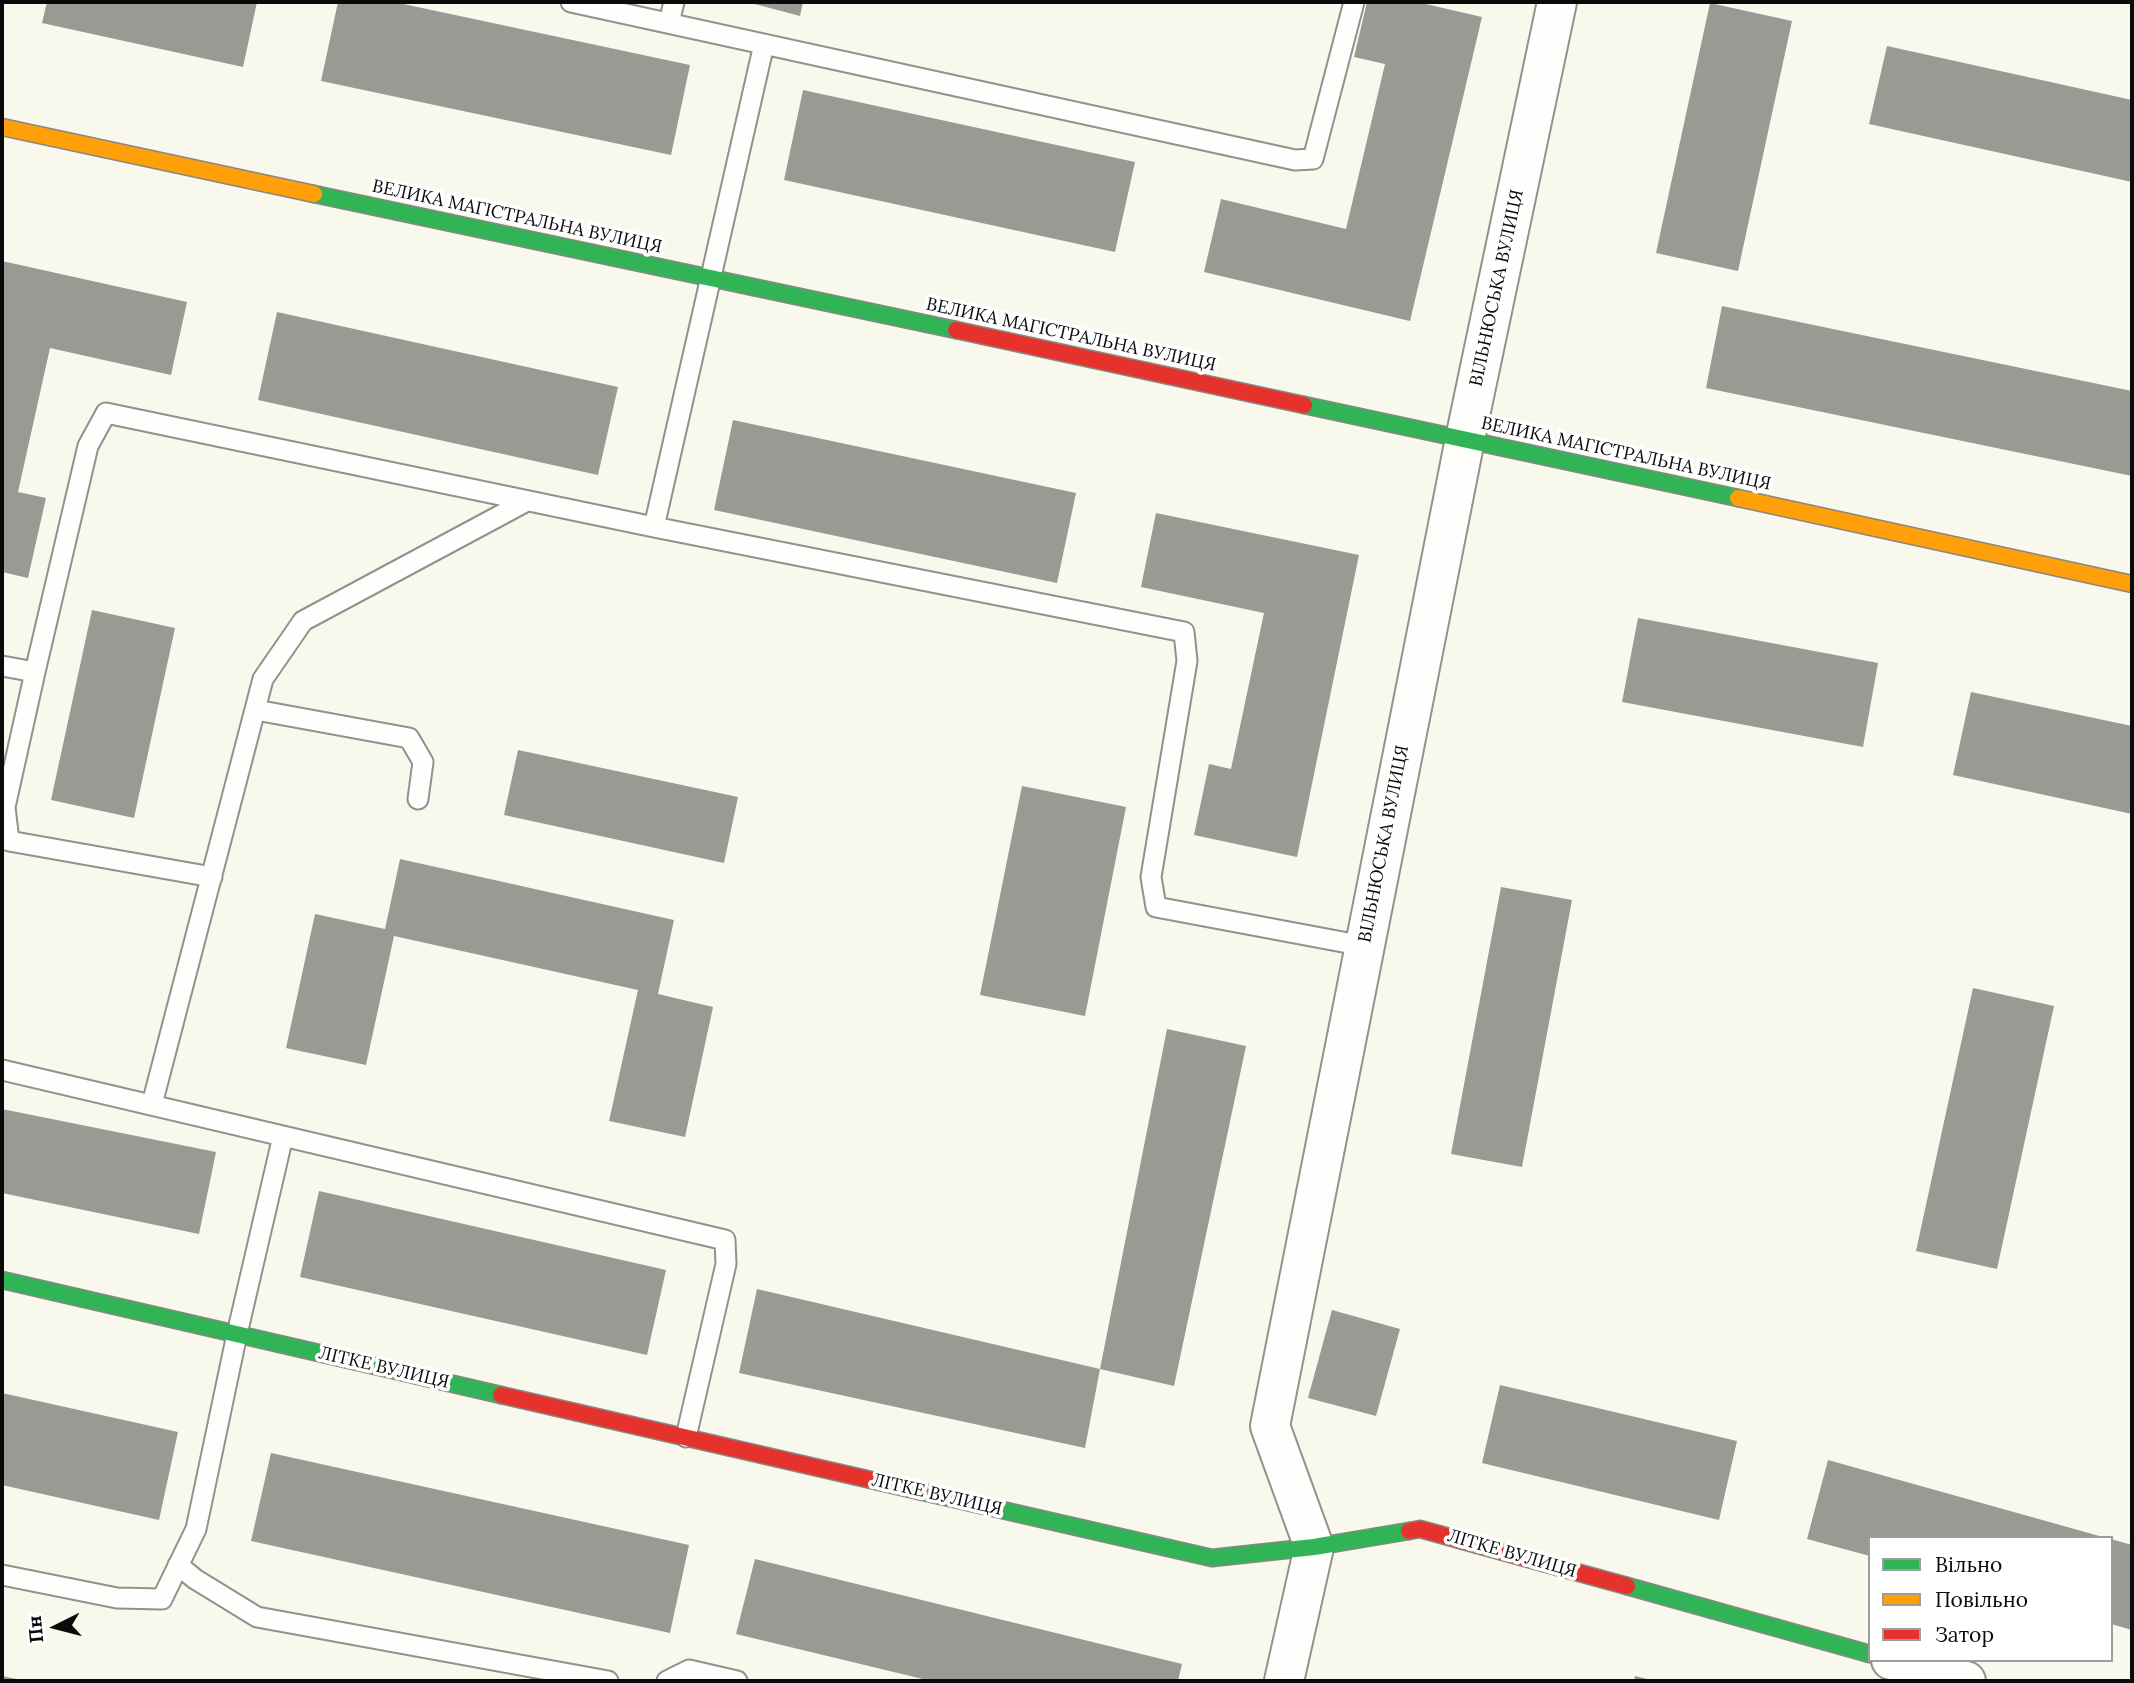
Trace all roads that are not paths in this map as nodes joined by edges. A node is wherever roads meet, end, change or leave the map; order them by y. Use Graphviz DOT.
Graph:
graph roads {
  1 [pos="571,2"];
  2 [pos="674,2"];
  3 [pos="1354,2"];
  4 [pos="1557,2"];
  5 [pos="669,23"];
  6 [pos="764,44"];
  7 [pos="2,127"];
  8 [pos="709,278"];
  9 [pos="1465,439"];
  10 [pos="527,500"];
  11 [pos="654,527"];
  12 [pos="2132,584"];
  13 [pos="2,666"];
  14 [pos="34,673"];
  15 [pos="256,710"];
  16 [pos="418,799"];
  17 [pos="212,877"];
  18 [pos="1364,946"];
  19 [pos="2,1070"];
  20 [pos="152,1104"];
  21 [pos="283,1136"];
  22 [pos="2,1280"];
  23 [pos="237,1334"];
  24 [pos="686,1437"];
  25 [pos="1314,1547"];
  26 [pos="178,1565"];
  27 [pos="2,1575"];
  28 [pos="1868,1653"];
  29 [pos="1898,1662"];
  30 [pos="608,1681"];
  31 [pos="667,1681"];
  32 [pos="737,1681"];
  33 [pos="1284,1681"];
  34 [pos="1966,1681"];
  1 -- 5 [label="lane"];
  2 -- 5 [label="lane"];
  3 -- 6 [label="lane"];
  4 -- 9 [label="street, ВІЛЬНЮСЬКА ВУЛИЦЯ"];
  5 -- 6 [label="lane"];
  6 -- 8 [label="lane"];
  7 -- 8 [label="street, ВЕЛИКА МАГІСТРАЛЬНА ВУЛИЦЯ"];
  8 -- 9 [label="street, ВЕЛИКА МАГІСТРАЛЬНА ВУЛИЦЯ"];
  8 -- 11 [label="lane"];
  9 -- 12 [label="street, ВЕЛИКА МАГІСТРАЛЬНА ВУЛИЦЯ"];
  9 -- 18 [label="street, ВІЛЬНЮСЬКА ВУЛИЦЯ"];
  10 -- 11 [label="lane"];
  10 -- 14 [label="lane"];
  10 -- 15 [label="lane"];
  11 -- 18 [label="lane"];
  13 -- 14 [label="lane"];
  14 -- 17 [label="lane"];
  15 -- 16 [label="lane"];
  15 -- 17 [label="lane"];
  17 -- 20 [label="lane"];
  18 -- 25 [label="street, ВІЛЬНЮСЬКА ВУЛИЦЯ"];
  19 -- 20 [label="lane"];
  20 -- 21 [label="lane"];
  21 -- 23 [label="lane"];
  21 -- 24 [label="lane"];
  22 -- 23 [label="street, ЛІТКЕ ВУЛИЦЯ"];
  23 -- 24 [label="street, ЛІТКЕ ВУЛИЦЯ"];
  23 -- 26 [label="lane"];
  24 -- 25 [label="street, ЛІТКЕ ВУЛИЦЯ"];
  25 -- 28 [label="street, ЛІТКЕ ВУЛИЦЯ"];
  25 -- 33 [label="street"];
  26 -- 27 [label="lane"];
  26 -- 30 [label="lane"];
  29 -- 34 [label="street"];
  31 -- 32 [label="lane"];
}
